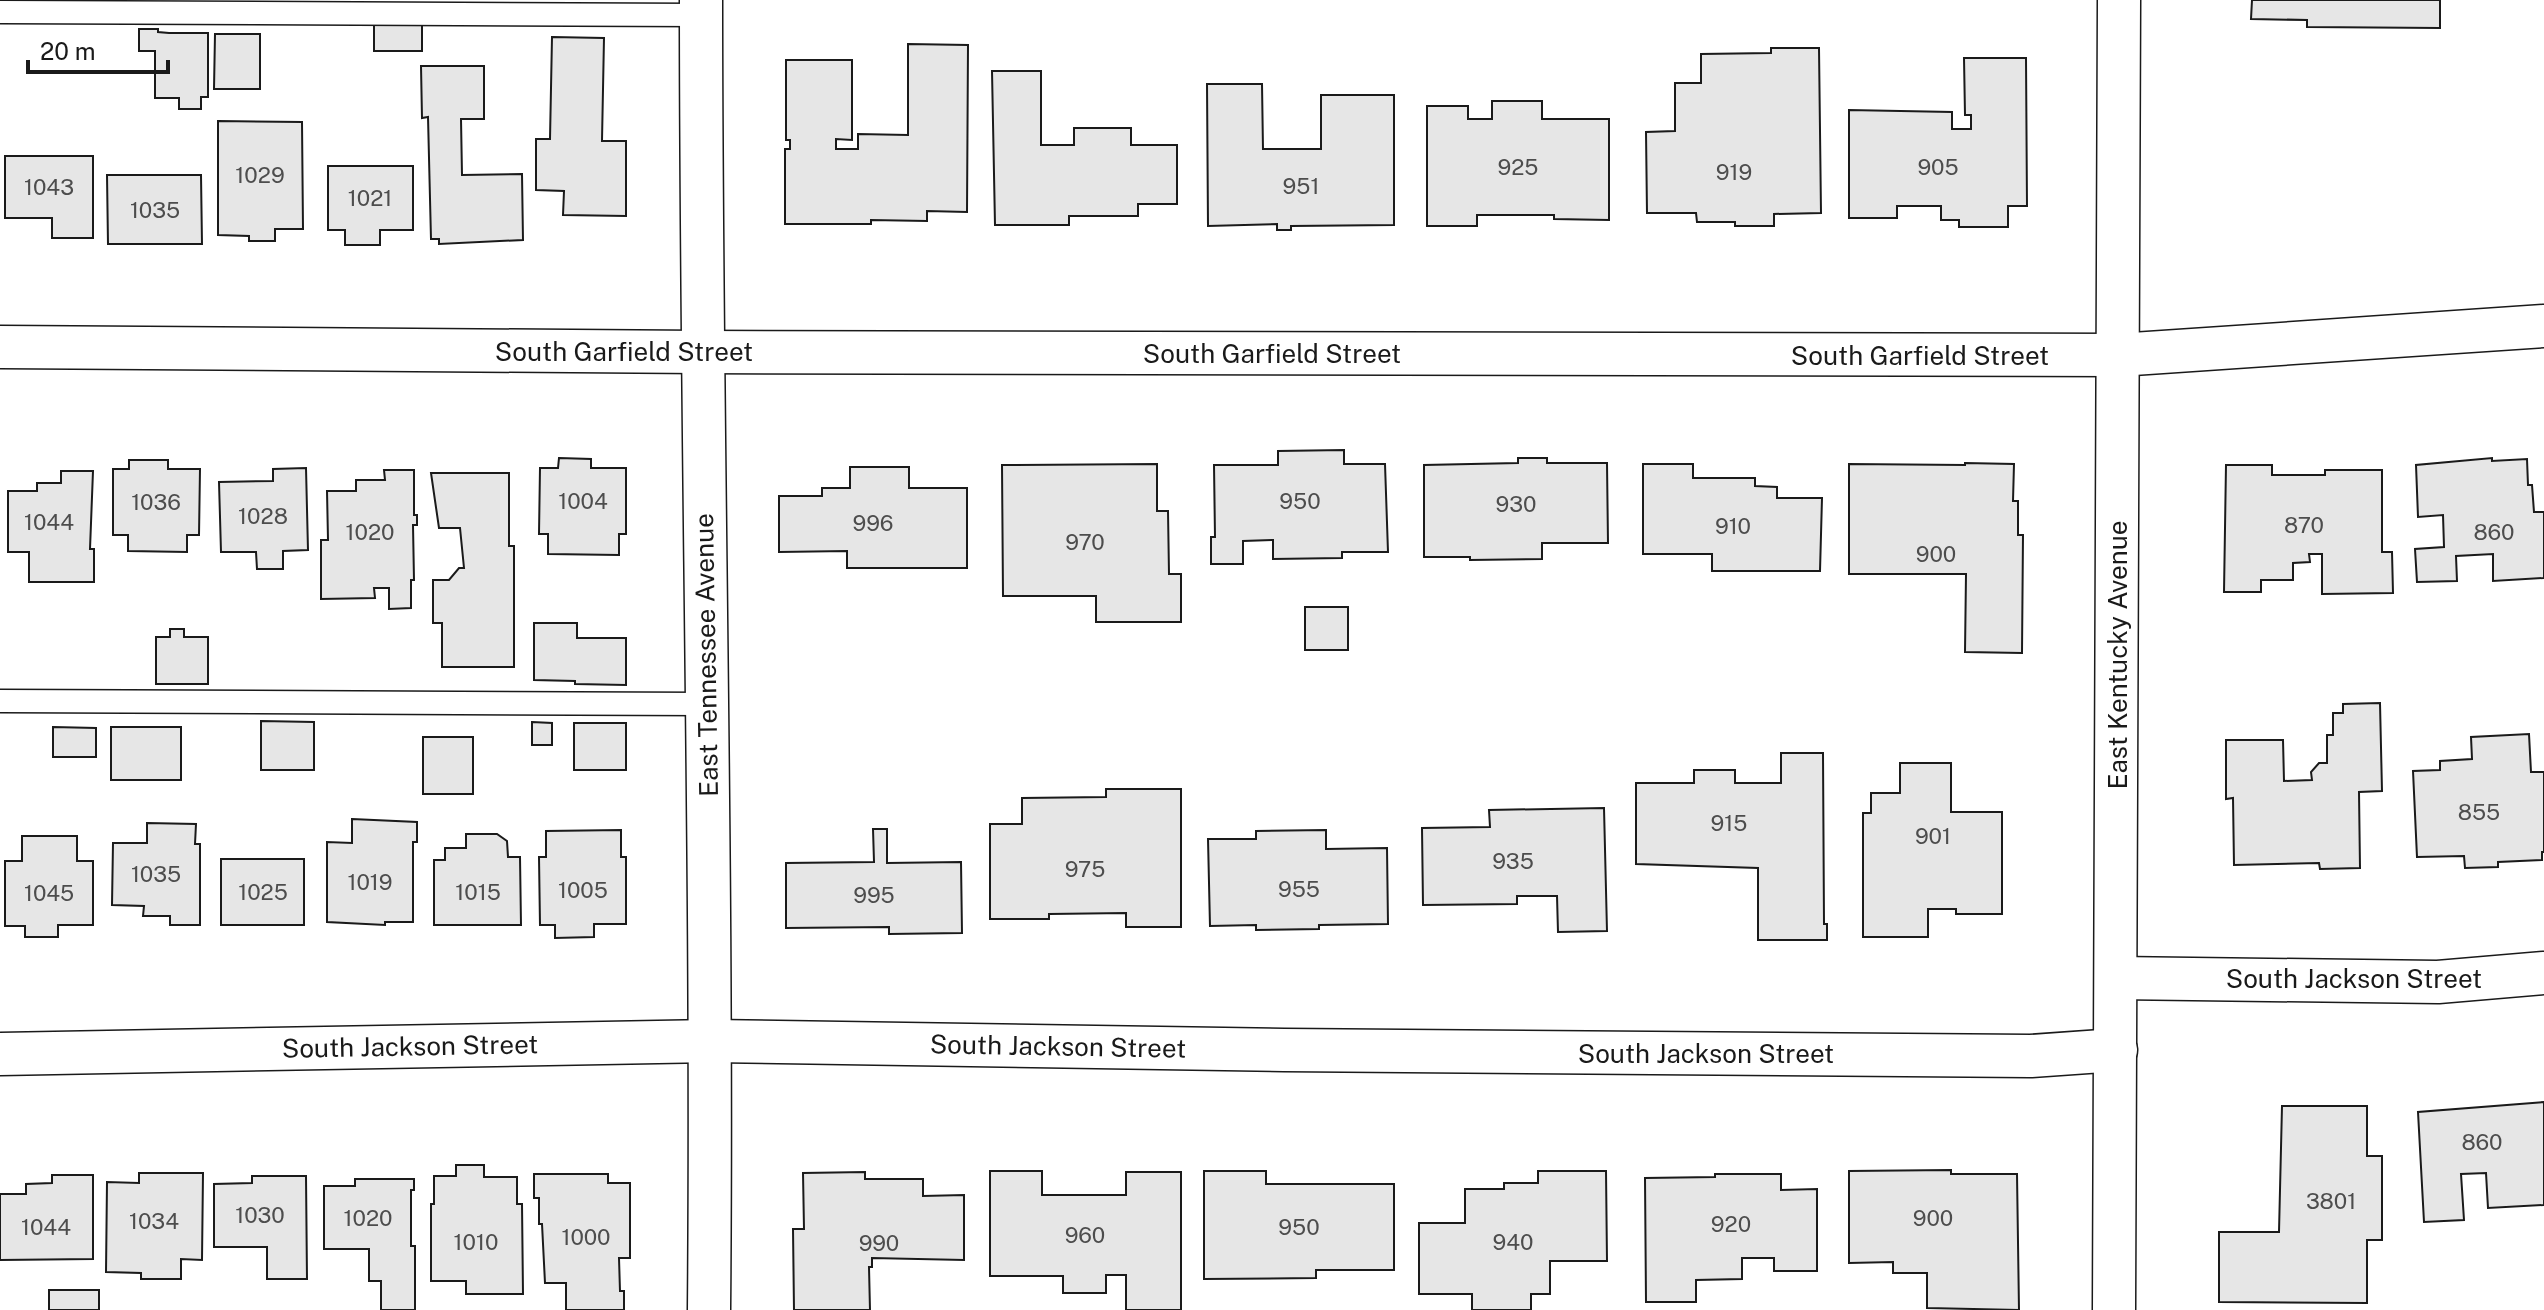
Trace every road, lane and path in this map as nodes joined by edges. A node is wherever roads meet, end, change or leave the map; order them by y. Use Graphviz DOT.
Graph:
graph roads {
  1 [pos="2119,0"];
  2 [pos="701,8"];
  3 [pos="0,12"];
  4 [pos="2544,326"];
  5 [pos="0,347"];
  6 [pos="701,352"];
  7 [pos="2118,355"];
  8 [pos="0,701"];
  9 [pos="707,704"];
  10 [pos="2544,973"];
  11 [pos="2116,978"];
  12 [pos="712,1041"];
  13 [pos="2116,1050"];
  14 [pos="0,1054"];
  15 [pos="709,1310"];
  16 [pos="2114,1310"];
  1 -- 7 [label="street, East Kentucky Avenue"];
  2 -- 3 [label="lane"];
  2 -- 6 [label="street, East Tennessee Avenue"];
  4 -- 7 [label="street, South Garfield Street"];
  5 -- 6 [label="street, South Garfield Street"];
  6 -- 7 [label="street, South Garfield Street"];
  6 -- 9 [label="street, East Tennessee Avenue"];
  7 -- 11 [label="street, East Kentucky Avenue"];
  8 -- 9 [label="lane"];
  9 -- 12 [label="street, East Tennessee Avenue"];
  10 -- 11 [label="street, South Jackson Street"];
  11 -- 13 [label="street, East Kentucky Avenue"];
  12 -- 13 [label="street, South Jackson Street"];
  12 -- 14 [label="street, South Jackson Street"];
  12 -- 15 [label="street, East Tennessee Avenue"];
  13 -- 16 [label="street, East Kentucky Avenue"];
}
